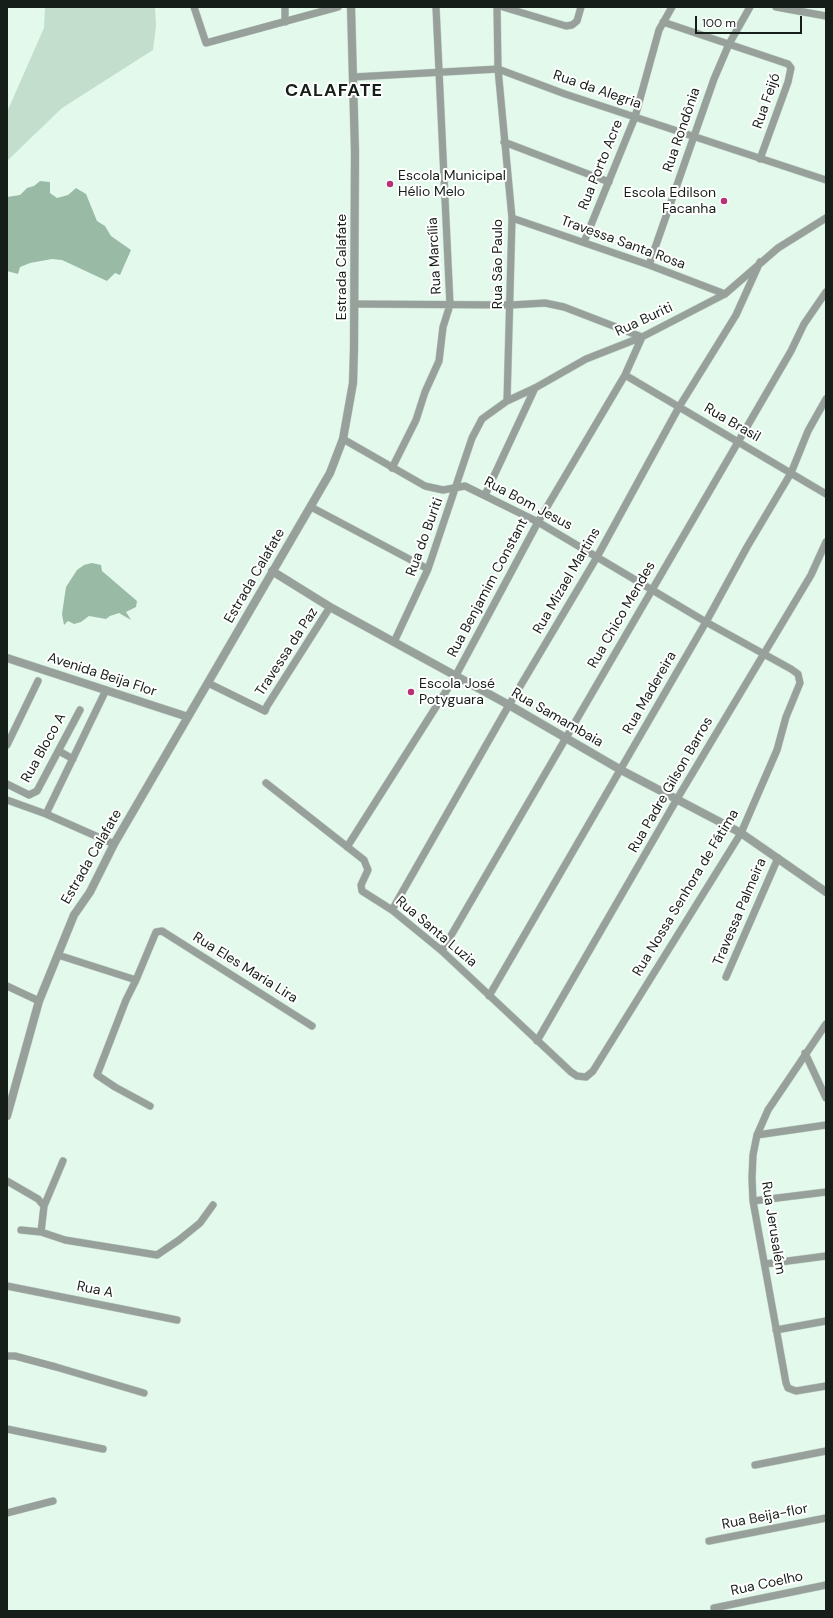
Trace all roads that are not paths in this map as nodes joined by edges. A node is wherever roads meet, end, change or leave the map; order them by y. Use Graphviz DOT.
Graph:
graph roads {
  1 [pos="194,7"];
  2 [pos="285,7"];
  3 [pos="338,7"];
  4 [pos="351,7"];
  5 [pos="436,7"];
  6 [pos="497,7"];
  7 [pos="503,7"];
  8 [pos="581,7"];
  9 [pos="672,7"];
  10 [pos="750,7"];
  11 [pos="776,7"];
  12 [pos="826,16"];
  13 [pos="285,22"];
  14 [pos="663,22"];
  15 [pos="729,44"];
  16 [pos="498,69"];
  17 [pos="440,72"];
  18 [pos="354,77"];
  19 [pos="635,117"];
  20 [pos="694,137"];
  21 [pos="504,142"];
  22 [pos="760,159"];
  23 [pos="826,180"];
  24 [pos="609,182"];
  25 [pos="512,218"];
  26 [pos="826,218"];
  27 [pos="584,242"];
  28 [pos="760,262"];
  29 [pos="649,265"];
  30 [pos="826,292"];
  31 [pos="725,294"];
  32 [pos="355,304"];
  33 [pos="450,305"];
  34 [pos="511,305"];
  35 [pos="642,337"];
  36 [pos="625,375"];
  37 [pos="535,388"];
  38 [pos="826,399"];
  39 [pos="507,401"];
  40 [pos="679,406"];
  41 [pos="472,438"];
  42 [pos="343,439"];
  43 [pos="738,440"];
  44 [pos="392,468"];
  45 [pos="791,473"];
  46 [pos="456,489"];
  47 [pos="826,494"];
  48 [pos="485,496"];
  49 [pos="311,507"];
  50 [pos="538,522"];
  51 [pos="826,542"];
  52 [pos="597,557"];
  53 [pos="428,569"];
  54 [pos="272,571"];
  55 [pos="652,589"];
  56 [pos="330,607"];
  57 [pos="706,622"];
  58 [pos="394,642"];
  59 [pos="763,654"];
  60 [pos="7,658"];
  61 [pos="798,674"];
  62 [pos="455,677"];
  63 [pos="38,681"];
  64 [pos="208,683"];
  65 [pos="106,690"];
  66 [pos="509,705"];
  67 [pos="80,710"];
  68 [pos="188,717"];
  69 [pos="565,738"];
  70 [pos="7,745"];
  71 [pos="59,751"];
  72 [pos="73,759"];
  73 [pos="621,770"];
  74 [pos="266,783"];
  75 [pos="7,784"];
  76 [pos="677,799"];
  77 [pos="7,800"];
  78 [pos="46,814"];
  79 [pos="741,833"];
  80 [pos="114,844"];
  81 [pos="347,847"];
  82 [pos="778,858"];
  83 [pos="826,892"];
  84 [pos="392,910"];
  85 [pos="442,951"];
  86 [pos="58,955"];
  87 [pos="726,977"];
  88 [pos="136,980"];
  89 [pos="7,986"];
  90 [pos="489,996"];
  91 [pos="39,1001"];
  92 [pos="826,1024"];
  93 [pos="312,1026"];
  94 [pos="537,1041"];
  95 [pos="805,1053"];
  96 [pos="571,1072"];
  97 [pos="826,1098"];
  98 [pos="150,1106"];
  99 [pos="7,1114"];
  100 [pos="826,1125"];
  101 [pos="757,1134"];
  102 [pos="63,1161"];
  103 [pos="7,1181"];
  104 [pos="826,1192"];
  105 [pos="753,1201"];
  106 [pos="213,1205"];
  107 [pos="44,1206"];
  108 [pos="21,1230"];
  109 [pos="40,1232"];
  110 [pos="826,1256"];
  111 [pos="765,1264"];
  112 [pos="7,1286"];
  113 [pos="177,1320"];
  114 [pos="826,1321"];
  115 [pos="776,1330"];
  116 [pos="7,1356"];
  117 [pos="826,1386"];
  118 [pos="144,1393"];
  119 [pos="7,1429"];
  120 [pos="103,1450"];
  121 [pos="826,1451"];
  122 [pos="755,1465"];
  123 [pos="53,1501"];
  124 [pos="7,1513"];
  125 [pos="826,1518"];
  126 [pos="709,1541"];
  127 [pos="826,1585"];
  128 [pos="714,1608"];
  1 -- 13 [label="street"];
  2 -- 13 [label="street"];
  3 -- 13 [label="street"];
  4 -- 18 [label="street, Estrada Calafate"];
  5 -- 17 [label="street, Rua Marcília"];
  6 -- 16 [label="street, Rua São Paulo"];
  7 -- 8 [label="street"];
  9 -- 14 [label="street, Rua Porto Acre"];
  10 -- 15 [label="street, Rua Rondônia"];
  11 -- 12 [label="street"];
  14 -- 15 [label="street"];
  14 -- 19 [label="street, Rua Porto Acre"];
  15 -- 20 [label="street, Rua Rondônia"];
  15 -- 22 [label="street, Rua Feijó"];
  16 -- 17 [label="street, Rua da Alegria"];
  16 -- 19 [label="street, Rua da Alegria"];
  16 -- 21 [label="street, Rua São Paulo"];
  17 -- 18 [label="street, Rua da Alegria"];
  17 -- 33 [label="street, Rua Marcília"];
  18 -- 32 [label="street, Estrada Calafate"];
  19 -- 20 [label="street, Rua da Alegria"];
  19 -- 24 [label="street, Rua Porto Acre"];
  20 -- 22 [label="street, Rua da Alegria"];
  20 -- 29 [label="street, Rua Rondônia"];
  21 -- 24 [label="street"];
  21 -- 25 [label="street, Rua São Paulo"];
  22 -- 23 [label="street, Rua da Alegria"];
  24 -- 27 [label="street, Rua Porto Acre"];
  25 -- 27 [label="street, Travessa Santa Rosa"];
  25 -- 34 [label="street, Rua São Paulo"];
  26 -- 28 [label="street, Rua Buriti"];
  27 -- 29 [label="street, Travessa Santa Rosa"];
  28 -- 31 [label="street, Rua Buriti"];
  28 -- 40 [label="street, Rua Mizael Martins"];
  29 -- 31 [label="street, Travessa Santa Rosa"];
  30 -- 43 [label="street, Rua Chico Mendes"];
  31 -- 35 [label="street, Rua Buriti"];
  32 -- 33 [label="street"];
  32 -- 42 [label="street, Estrada Calafate"];
  33 -- 34 [label="street"];
  33 -- 44 [label="street, Rua Marcília"];
  34 -- 35 [label="street"];
  34 -- 39 [label="street, Rua São Paulo"];
  35 -- 36 [label="street, Rua Benjamim Constant"];
  35 -- 37 [label="street, Rua Buriti"];
  36 -- 40 [label="street, Rua Brasil"];
  36 -- 50 [label="street, Rua Benjamim Constant"];
  37 -- 39 [label="street, Rua Buriti"];
  37 -- 48 [label="street"];
  38 -- 45 [label="street, Rua Madereira"];
  39 -- 41 [label="street, Rua Buriti"];
  40 -- 43 [label="street, Rua Brasil"];
  40 -- 52 [label="street, Rua Mizael Martins"];
  41 -- 46 [label="street, Rua do Buriti"];
  42 -- 44 [label="street, Rua Bom Jesus"];
  42 -- 49 [label="street, Estrada Calafate"];
  43 -- 45 [label="street, Rua Brasil"];
  43 -- 55 [label="street, Rua Chico Mendes"];
  44 -- 46 [label="street, Rua Bom Jesus"];
  45 -- 47 [label="street, Rua Brasil"];
  45 -- 57 [label="street, Rua Madereira"];
  46 -- 48 [label="street, Rua Bom Jesus"];
  46 -- 53 [label="street, Rua do Buriti"];
  48 -- 50 [label="street, Rua Bom Jesus"];
  49 -- 53 [label="street"];
  49 -- 54 [label="street, Estrada Calafate"];
  50 -- 52 [label="street, Rua Bom Jesus"];
  50 -- 62 [label="street, Rua Benjamim Constant"];
  51 -- 59 [label="street, Rua Padre Gilson Barros"];
  52 -- 55 [label="street, Rua Bom Jesus"];
  52 -- 66 [label="street, Rua Mizael Martins"];
  53 -- 58 [label="street, Rua do Buriti"];
  54 -- 56 [label="street, Rua Samambaia"];
  54 -- 64 [label="street, Estrada Calafate"];
  55 -- 57 [label="street, Rua Bom Jesus"];
  55 -- 69 [label="street, Rua Chico Mendes"];
  56 -- 58 [label="street, Rua Samambaia"];
  56 -- 64 [label="street, Travessa da Paz"];
  57 -- 59 [label="street, Rua Bom Jesus"];
  57 -- 73 [label="street, Rua Madereira"];
  58 -- 62 [label="street, Rua Samambaia"];
  59 -- 61 [label="street, Rua Bom Jesus"];
  59 -- 76 [label="street, Rua Padre Gilson Barros"];
  60 -- 65 [label="street, Avenida Beija Flor"];
  61 -- 79 [label="street, Rua Nossa Senhora de Fátima"];
  62 -- 66 [label="street, Rua Samambaia"];
  62 -- 81 [label="street, Rua Benjamim Constant"];
  63 -- 70 [label="street"];
  64 -- 68 [label="street, Estrada Calafate"];
  65 -- 68 [label="street, Avenida Beija Flor"];
  65 -- 72 [label="street"];
  66 -- 69 [label="street, Rua Samambaia"];
  66 -- 84 [label="street, Rua Mizael Martins"];
  67 -- 71 [label="street, Rua Bloco A"];
  68 -- 80 [label="street, Estrada Calafate"];
  69 -- 73 [label="street, Rua Samambaia"];
  69 -- 85 [label="street, Rua Chico Mendes"];
  71 -- 72 [label="street"];
  71 -- 75 [label="street, Rua Bloco A"];
  72 -- 78 [label="street"];
  73 -- 76 [label="street, Rua Samambaia"];
  73 -- 90 [label="street, Rua Madereira"];
  74 -- 81 [label="street, Rua Santa Luzia"];
  76 -- 79 [label="street, Rua Samambaia"];
  76 -- 94 [label="street, Rua Padre Gilson Barros"];
  77 -- 78 [label="street"];
  78 -- 80 [label="street"];
  79 -- 82 [label="street, Rua Samambaia"];
  79 -- 96 [label="street, Rua Nossa Senhora de Fátima"];
  80 -- 86 [label="street, Estrada Calafate"];
  81 -- 84 [label="street, Rua Santa Luzia"];
  82 -- 83 [label="street, Rua Samambaia"];
  82 -- 87 [label="street, Travessa Palmeira"];
  84 -- 85 [label="street, Rua Santa Luzia"];
  85 -- 90 [label="street, Rua Santa Luzia"];
  86 -- 88 [label="street"];
  86 -- 91 [label="street, Estrada Calafate"];
  88 -- 93 [label="street, Rua Eles Maria Lira"];
  88 -- 98 [label="street"];
  89 -- 91 [label="street"];
  90 -- 94 [label="street, Rua Santa Luzia"];
  91 -- 99 [label="street, Estrada Calafate"];
  92 -- 95 [label="street, Rua Jerusalém"];
  94 -- 96 [label="street, Rua Santa Luzia"];
  95 -- 97 [label="street"];
  95 -- 101 [label="street, Rua Jerusalém"];
  100 -- 101 [label="street"];
  101 -- 105 [label="street, Rua Jerusalém"];
  102 -- 107 [label="street"];
  103 -- 107 [label="street"];
  104 -- 105 [label="street"];
  105 -- 111 [label="street, Rua Jerusalém"];
  106 -- 109 [label="street"];
  107 -- 109 [label="street"];
  108 -- 109 [label="street"];
  110 -- 111 [label="street"];
  111 -- 115 [label="street, Rua Jerusalém"];
  112 -- 113 [label="street, Rua A"];
  114 -- 115 [label="street"];
  115 -- 117 [label="street, Rua Jerusalém"];
  116 -- 118 [label="street"];
  119 -- 120 [label="street"];
  121 -- 122 [label="street"];
  123 -- 124 [label="street"];
  125 -- 126 [label="street, Rua Beija-flor"];
  127 -- 128 [label="street, Rua Coelho"];
}
